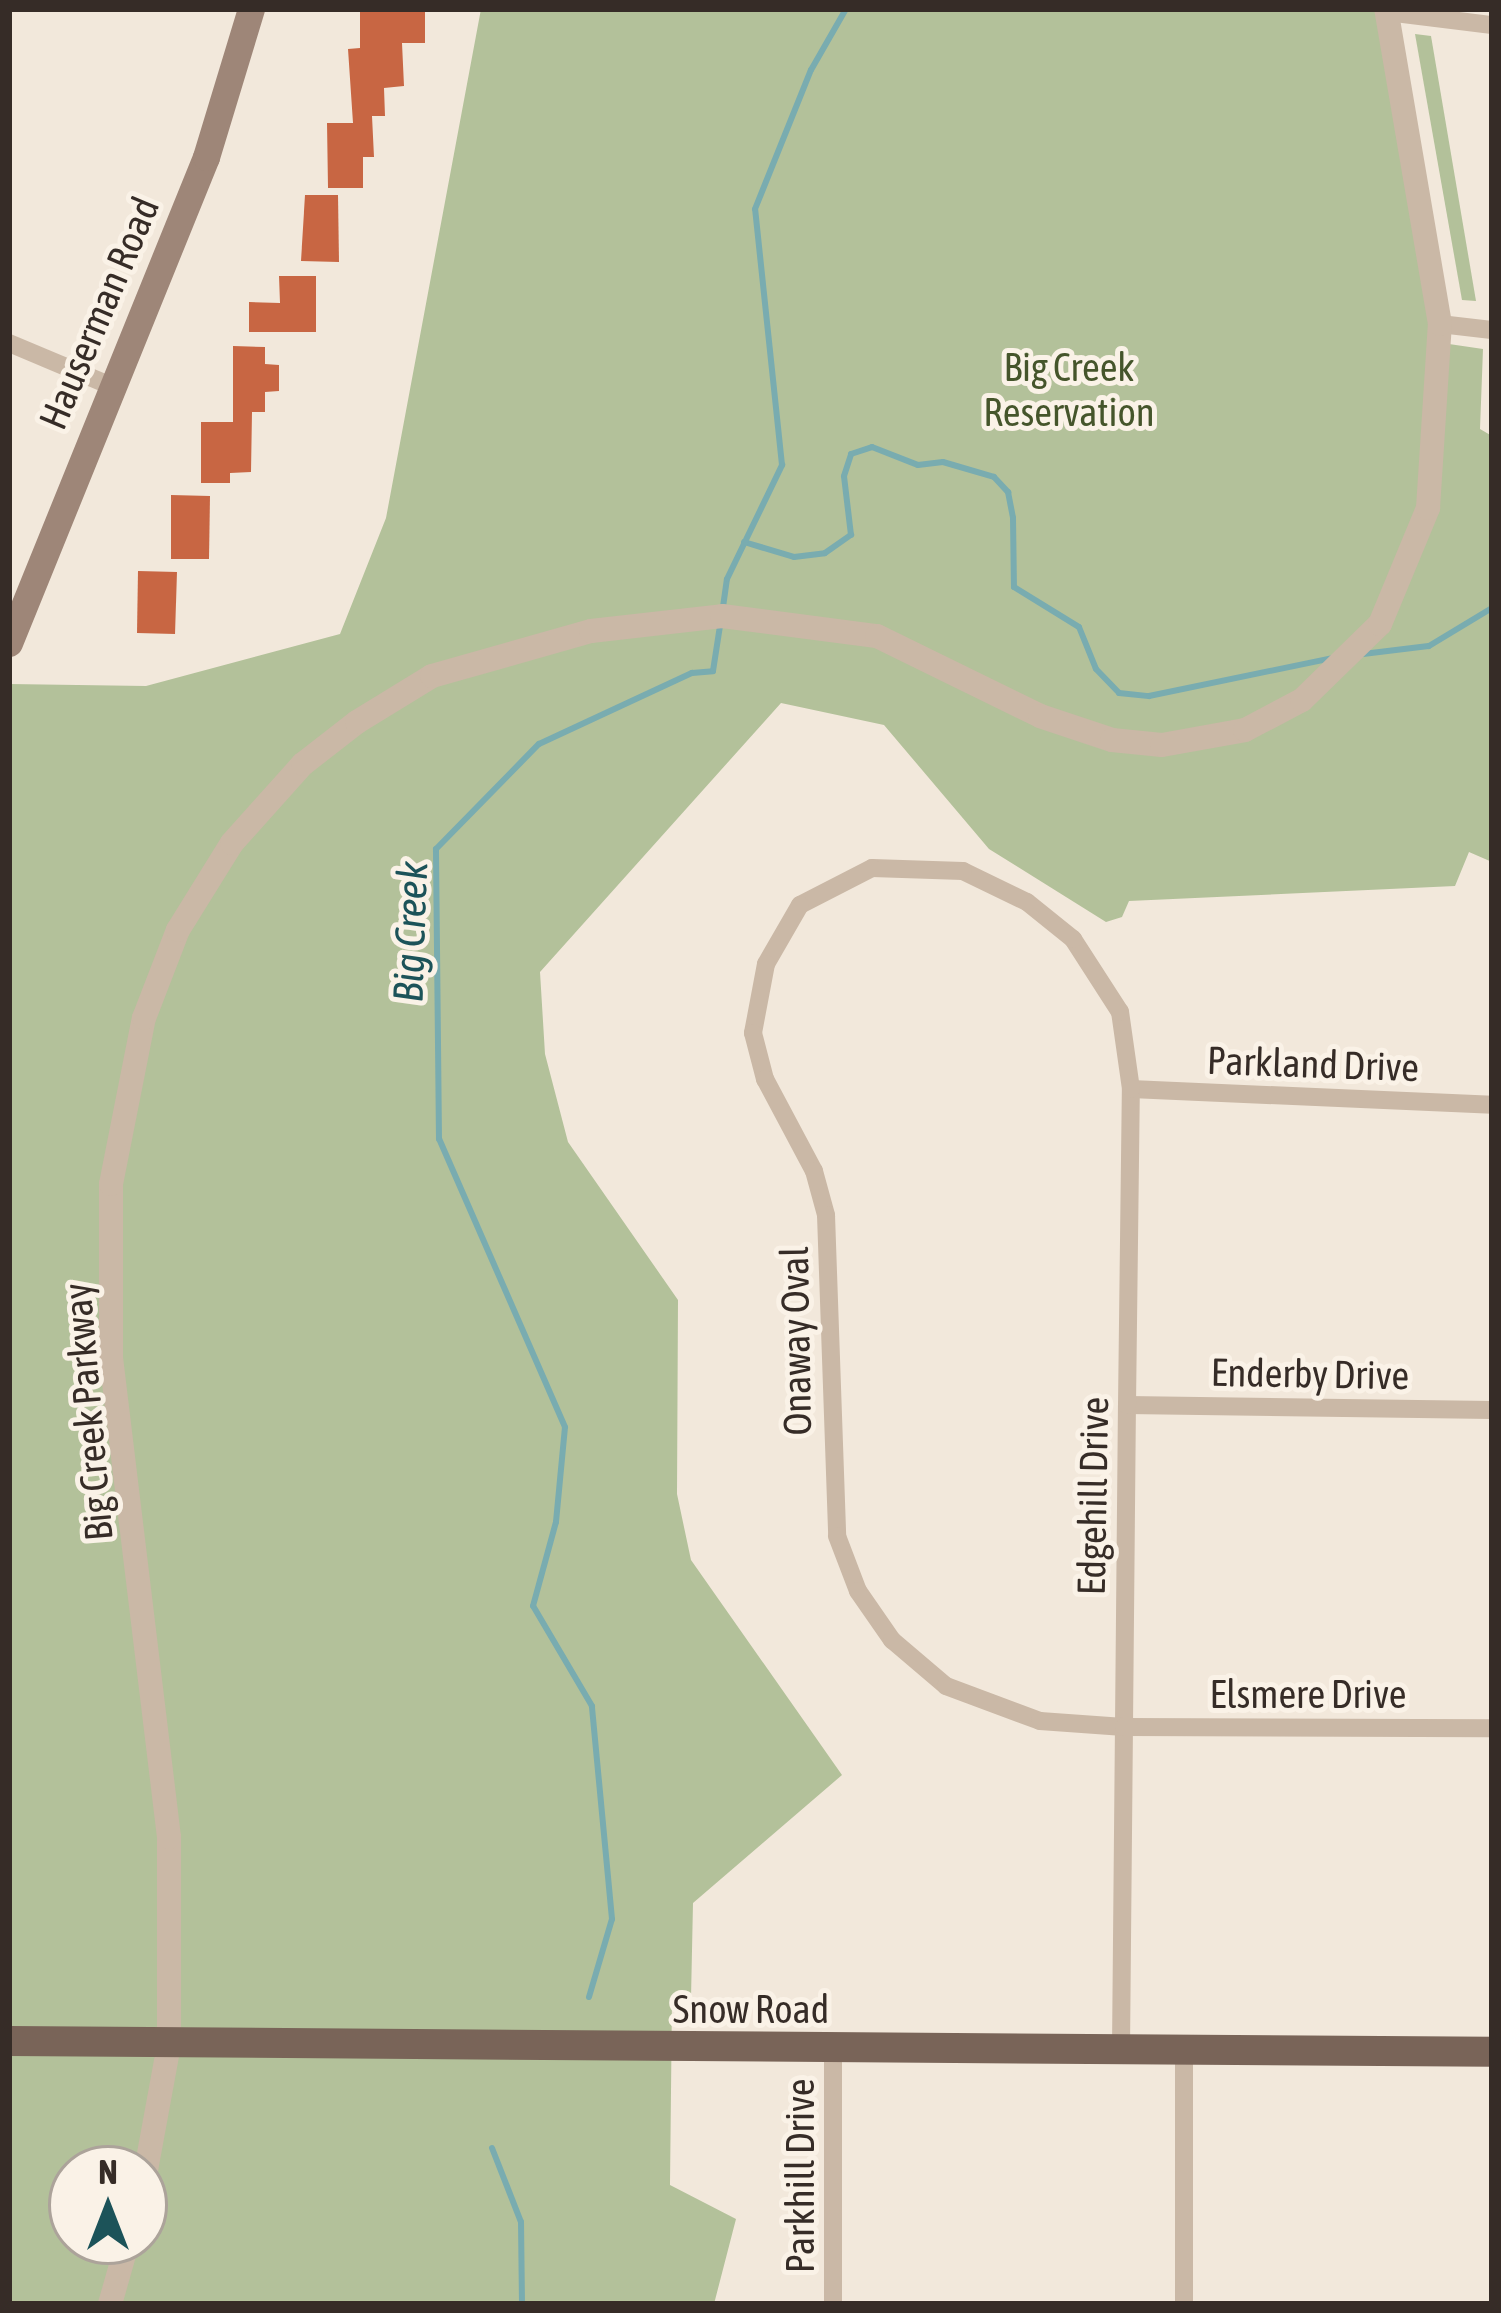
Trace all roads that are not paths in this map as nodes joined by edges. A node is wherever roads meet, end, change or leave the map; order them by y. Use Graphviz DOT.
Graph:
graph roads {
  1 [pos="250,9"];
  2 [pos="1386,10"];
  3 [pos="1492,26"];
  4 [pos="1440,324"];
  5 [pos="1492,331"];
  6 [pos="9,343"];
  7 [pos="109,385"];
  8 [pos="9,644"];
  9 [pos="1087,955"];
  10 [pos="1131,1089"];
  11 [pos="1492,1105"];
  12 [pos="1127,1405"];
  13 [pos="1492,1409"];
  14 [pos="1124,1726"];
  15 [pos="1492,1728"];
  16 [pos="9,2041"];
  17 [pos="169,2045"];
  18 [pos="833,2049"];
  19 [pos="1121,2049"];
  20 [pos="1184,2049"];
  21 [pos="1492,2052"];
  22 [pos="151,2145"];
  23 [pos="121,2265"];
  24 [pos="110,2304"];
  25 [pos="833,2304"];
  26 [pos="1184,2304"];
  1 -- 7 [label="main road, Hauserman Road"];
  2 -- 3 [label="street"];
  2 -- 4 [label="street, Big Creek Parkway"];
  4 -- 5 [label="street"];
  4 -- 17 [label="street, Big Creek Parkway"];
  6 -- 7 [label="street"];
  7 -- 8 [label="main road, Hauserman Road"];
  9 -- 10 [label="street, Edgehill Drive"];
  9 -- 14 [label="street, Onaway Oval"];
  10 -- 11 [label="street, Parkland Drive"];
  10 -- 12 [label="street, Edgehill Drive"];
  12 -- 13 [label="street, Enderby Drive"];
  12 -- 14 [label="street, Edgehill Drive"];
  14 -- 15 [label="street, Elsmere Drive"];
  14 -- 19 [label="street, Edgehill Drive"];
  16 -- 17 [label="main road, Snow Road"];
  17 -- 18 [label="main road, Snow Road"];
  17 -- 22 [label="street, Big Creek Parkway"];
  18 -- 19 [label="main road, Snow Road"];
  18 -- 25 [label="street, Parkhill Drive"];
  19 -- 20 [label="main road, Snow Road"];
  20 -- 21 [label="main road, Snow Road"];
  20 -- 26 [label="street"];
  23 -- 24 [label="street"];
}
